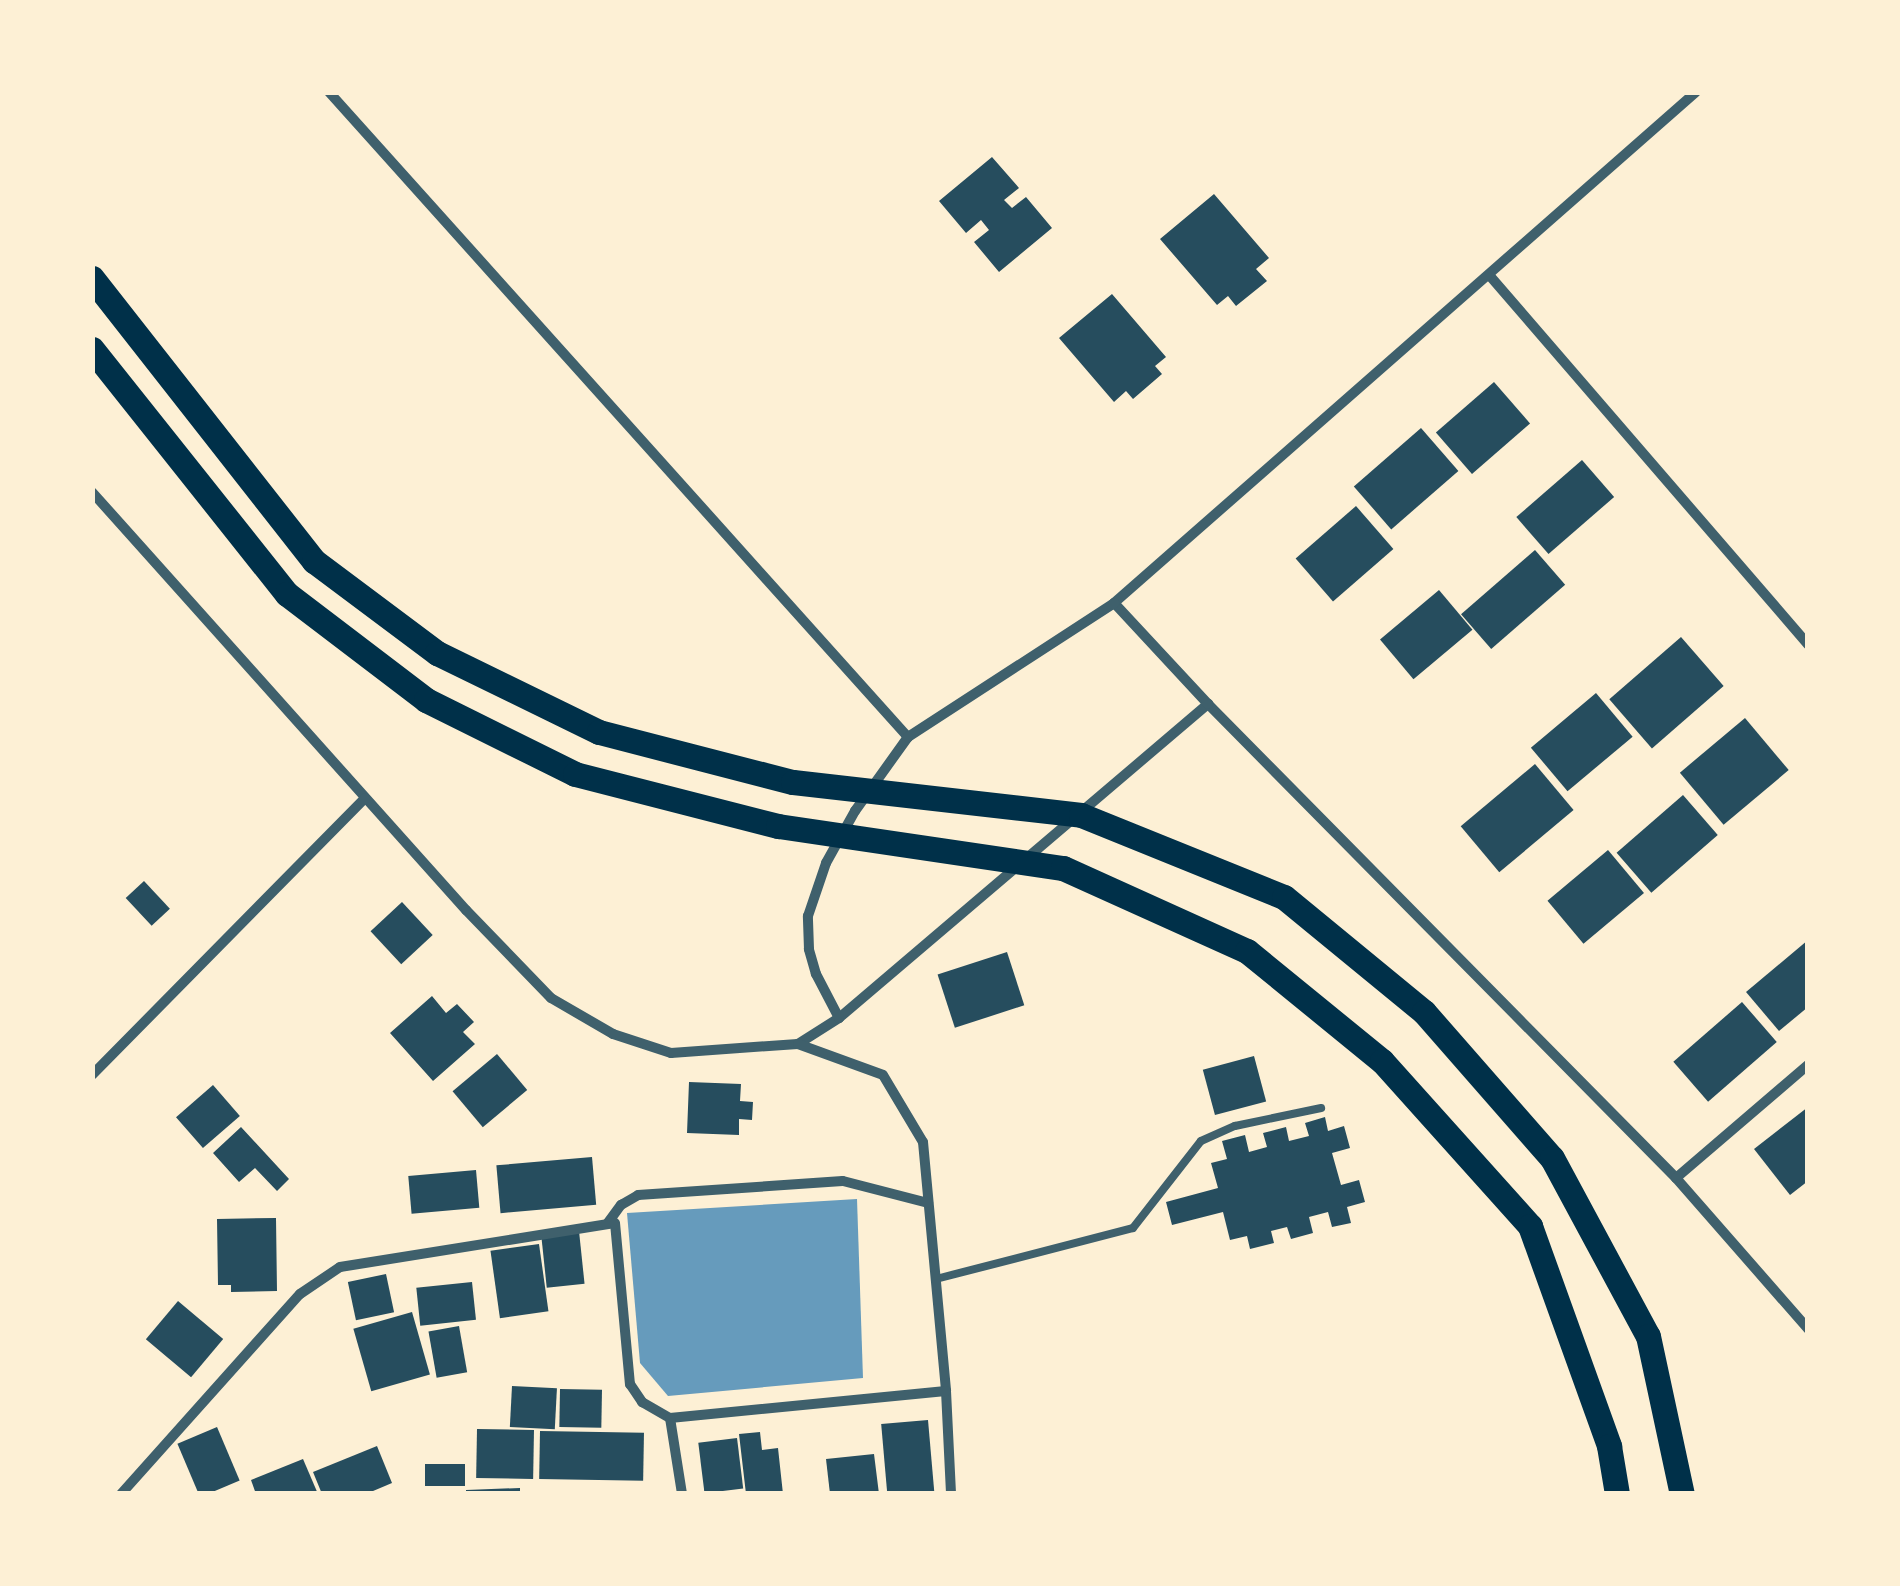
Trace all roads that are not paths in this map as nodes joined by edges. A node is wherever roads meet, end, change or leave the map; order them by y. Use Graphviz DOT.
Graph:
graph roads {
  1 [pos="329,92"];
  2 [pos="1696,92"];
  3 [pos="1490,276"];
  4 [pos="92,278"];
  5 [pos="92,349"];
  6 [pos="92,492"];
  7 [pos="1114,603"];
  8 [pos="1808,645"];
  9 [pos="1208,704"];
  10 [pos="908,737"];
  11 [pos="366,798"];
  12 [pos="838,1018"];
  13 [pos="798,1044"];
  14 [pos="1808,1065"];
  15 [pos="92,1075"];
  16 [pos="1321,1108"];
  17 [pos="1676,1178"];
  18 [pos="928,1203"];
  19 [pos="608,1224"];
  20 [pos="936,1279"];
  21 [pos="1808,1329"];
  22 [pos="946,1390"];
  23 [pos="670,1418"];
  24 [pos="121,1494"];
  25 [pos="682,1494"];
  26 [pos="950,1494"];
  27 [pos="1617,1494"];
  28 [pos="1682,1494"];
  1 -- 10 [label="street"];
  2 -- 3 [label="street"];
  3 -- 7 [label="street"];
  3 -- 8 [label="street"];
  4 -- 28 [label="main road"];
  5 -- 27 [label="main road"];
  6 -- 11 [label="street"];
  7 -- 9 [label="street"];
  7 -- 10 [label="street"];
  9 -- 12 [label="street"];
  9 -- 17 [label="street"];
  10 -- 12 [label="street"];
  11 -- 13 [label="street"];
  11 -- 15 [label="street"];
  12 -- 13 [label="street"];
  13 -- 18 [label="street"];
  14 -- 17 [label="street"];
  16 -- 20 [label="lane"];
  17 -- 21 [label="street"];
  18 -- 19 [label="street"];
  18 -- 20 [label="street"];
  19 -- 23 [label="street"];
  19 -- 24 [label="street"];
  20 -- 22 [label="street"];
  22 -- 23 [label="street"];
  22 -- 26 [label="street"];
  23 -- 25 [label="street"];
}
